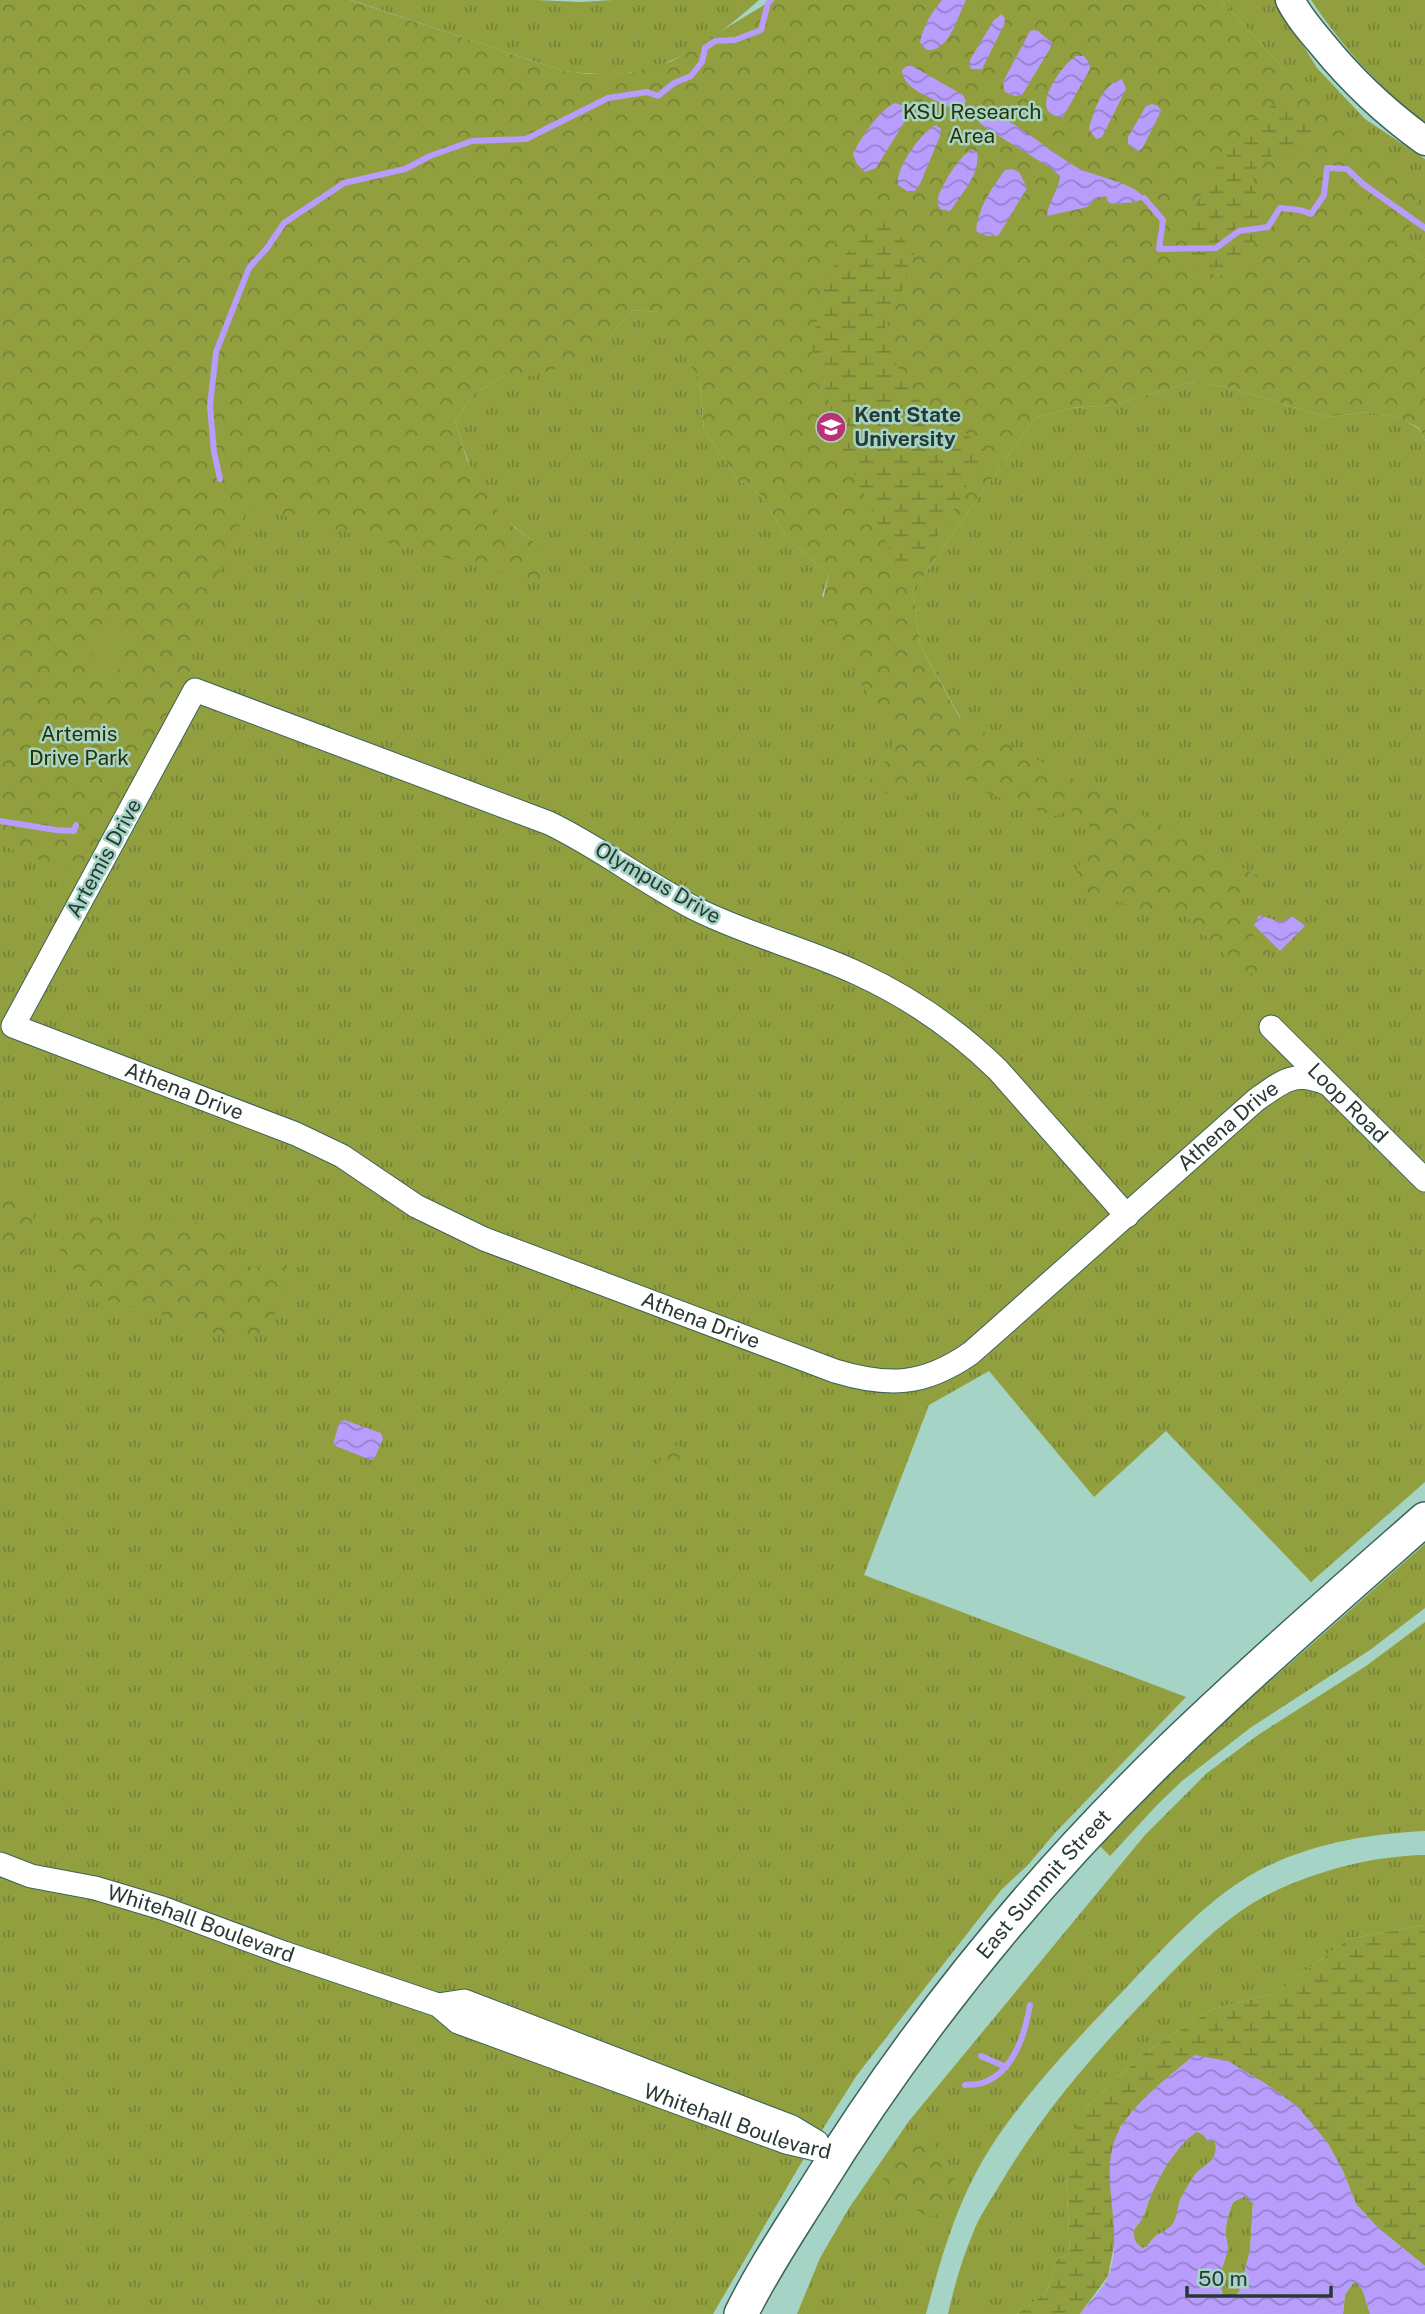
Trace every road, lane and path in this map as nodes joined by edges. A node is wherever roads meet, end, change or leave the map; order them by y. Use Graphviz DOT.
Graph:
graph roads {
  1 [pos="1290,0"];
  2 [pos="1425,141"];
  3 [pos="195,690"];
  4 [pos="13,1026"];
  5 [pos="1271,1027"];
  6 [pos="1328,1084"];
  7 [pos="1425,1181"];
  8 [pos="1127,1216"];
  9 [pos="1425,1519"];
  10 [pos="0,1864"];
  11 [pos="837,2154"];
  12 [pos="741,2314"];
  1 -- 2 [label="street"];
  3 -- 4 [label="street, Artemis Drive"];
  3 -- 8 [label="street, Olympus Drive"];
  4 -- 8 [label="street, Athena Drive"];
  5 -- 6 [label="street, Loop Road"];
  6 -- 7 [label="street, Loop Road"];
  6 -- 8 [label="street, Athena Drive"];
  9 -- 11 [label="main road, East Summit Street"];
  10 -- 11 [label="street, Whitehall Boulevard"];
  11 -- 12 [label="main road, East Summit Street"];
}
